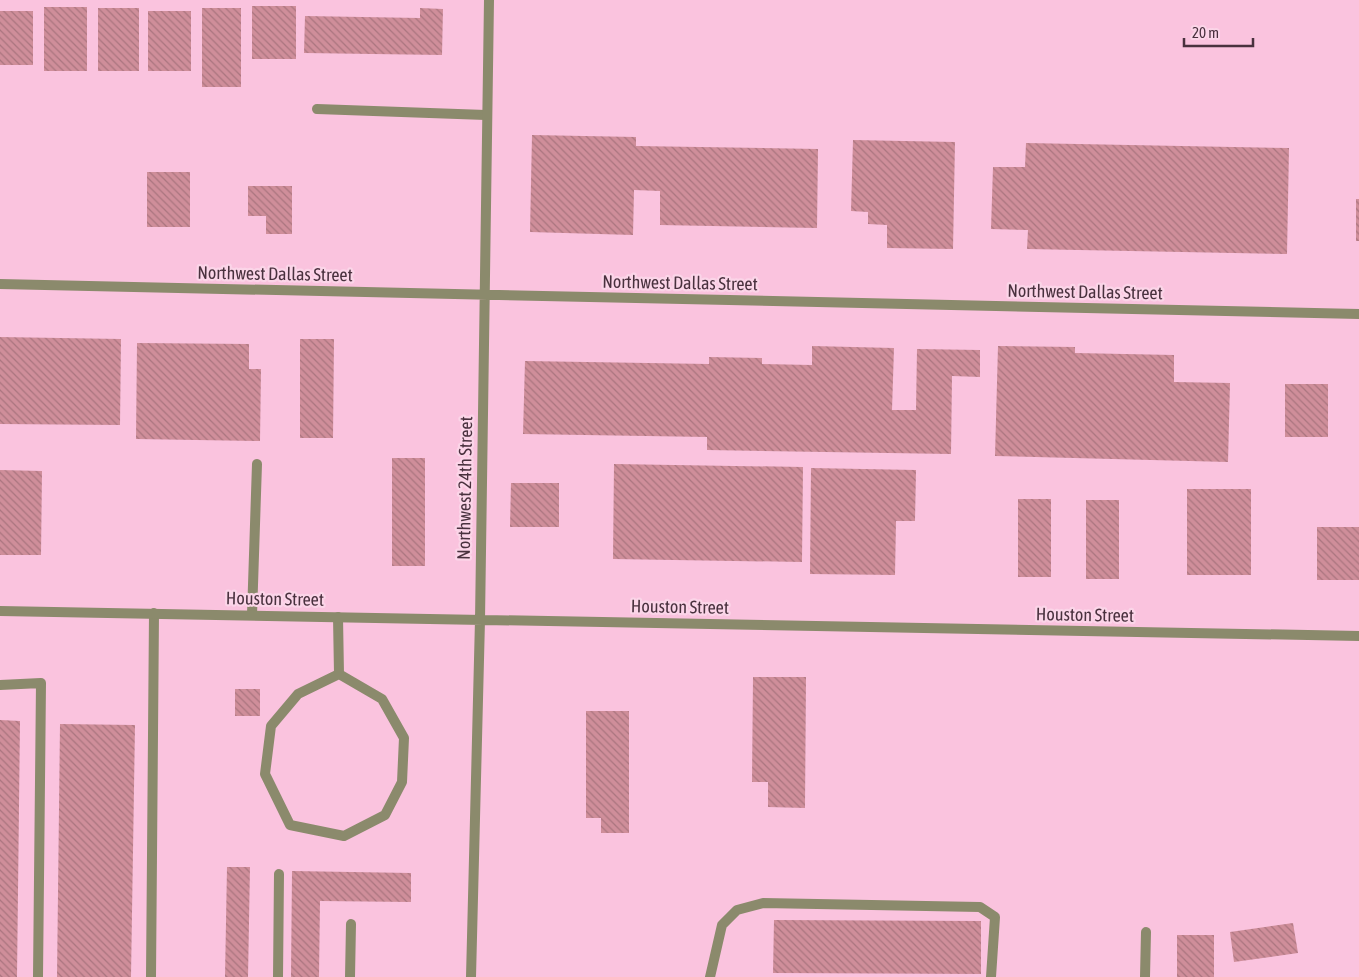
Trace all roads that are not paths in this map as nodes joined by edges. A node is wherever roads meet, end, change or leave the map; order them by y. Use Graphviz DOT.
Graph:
graph roads {
  1 [pos="489,0"];
  2 [pos="317,109"];
  3 [pos="486,115"];
  4 [pos="0,284"];
  5 [pos="483,295"];
  6 [pos="1359,314"];
  7 [pos="257,464"];
  8 [pos="0,610"];
  9 [pos="154,613"];
  10 [pos="252,615"];
  11 [pos="338,617"];
  12 [pos="480,620"];
  13 [pos="1359,636"];
  14 [pos="339,674"];
  15 [pos="0,684"];
  16 [pos="279,874"];
  17 [pos="351,924"];
  18 [pos="1146,932"];
  19 [pos="38,977"];
  20 [pos="151,977"];
  21 [pos="278,977"];
  22 [pos="350,977"];
  23 [pos="471,977"];
  24 [pos="710,977"];
  25 [pos="991,977"];
  26 [pos="1145,977"];
  1 -- 3 [label="street, Northwest 24th Street"];
  2 -- 3 [label="street"];
  3 -- 5 [label="street, Northwest 24th Street"];
  4 -- 5 [label="street, Northwest Dallas Street"];
  5 -- 6 [label="street, Northwest Dallas Street"];
  5 -- 12 [label="street, Northwest 24th Street"];
  7 -- 10 [label="street"];
  8 -- 9 [label="street, Houston Street"];
  9 -- 10 [label="street, Houston Street"];
  9 -- 20 [label="street"];
  10 -- 11 [label="street, Houston Street"];
  11 -- 12 [label="street, Houston Street"];
  11 -- 14 [label="street"];
  12 -- 13 [label="street, Houston Street"];
  12 -- 23 [label="street, Northwest 24th Street"];
  14 -- 14 [label="street"];
  15 -- 19 [label="street"];
  16 -- 21 [label="street"];
  17 -- 22 [label="street"];
  18 -- 26 [label="street"];
  24 -- 25 [label="street"];
}
